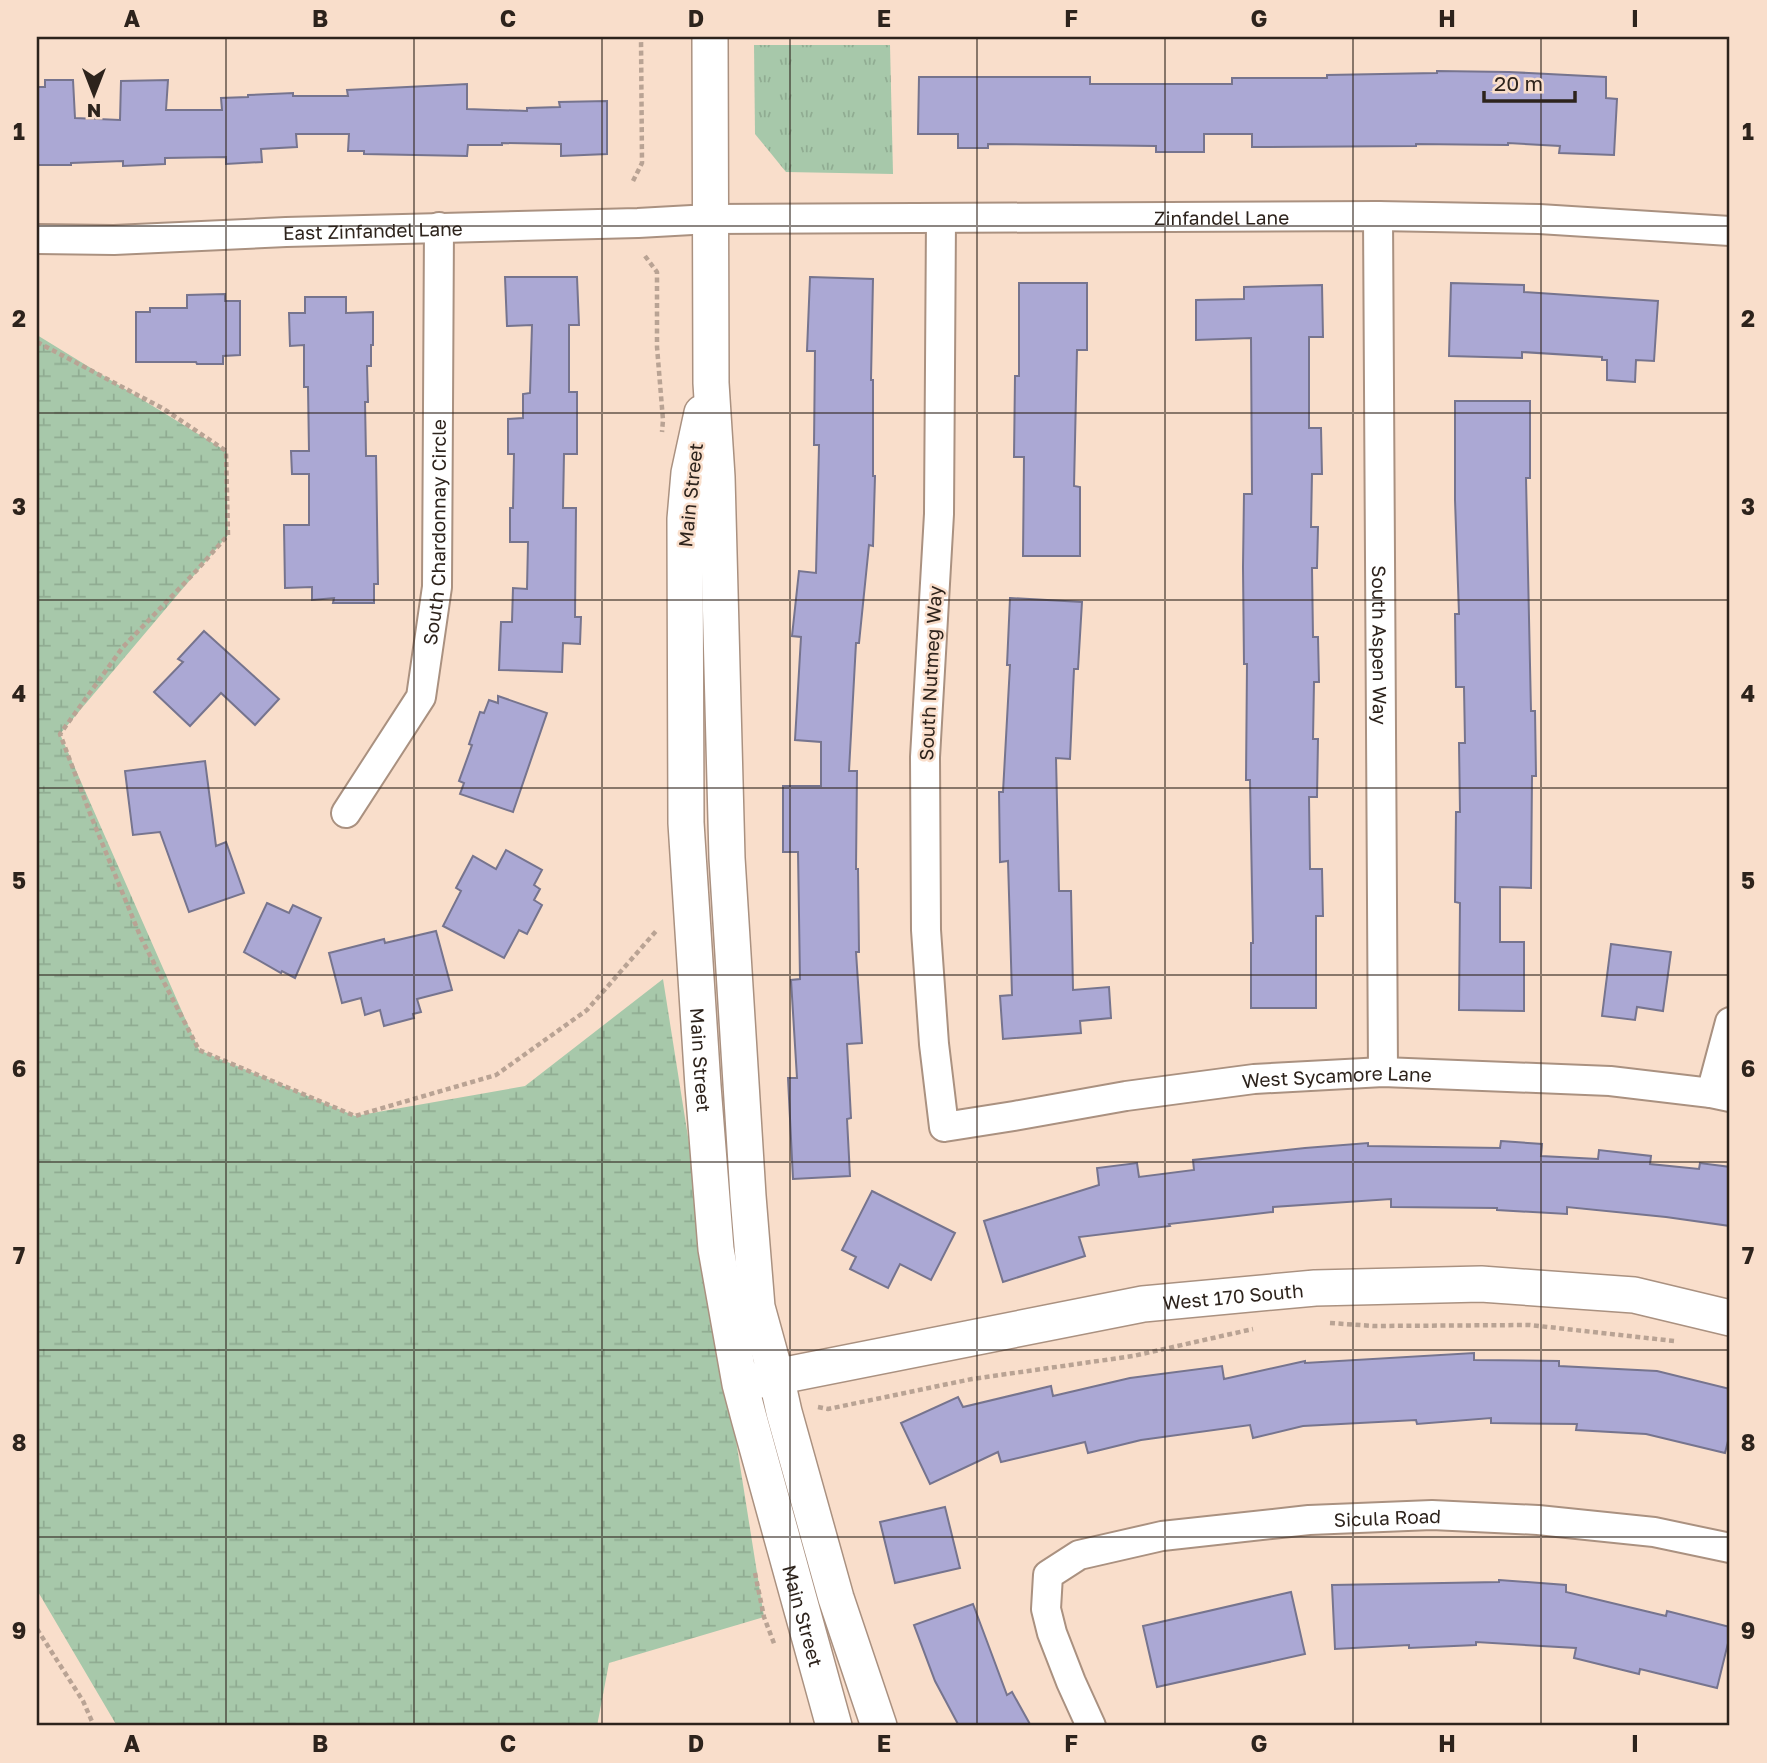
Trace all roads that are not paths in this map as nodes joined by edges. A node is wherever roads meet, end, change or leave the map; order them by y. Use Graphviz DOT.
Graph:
graph roads {
  1 [pos="710,37"];
  2 [pos="1378,216"];
  3 [pos="710,219"];
  4 [pos="941,219"];
  5 [pos="439,227"];
  6 [pos="1730,231"];
  7 [pos="37,239"];
  8 [pos="711,383"];
  9 [pos="346,813"];
  10 [pos="1730,1022"];
  11 [pos="1383,1072"];
  12 [pos="1721,1095"];
  13 [pos="944,1127"];
  14 [pos="1730,1318"];
  15 [pos="776,1376"];
  16 [pos="740,1384"];
  17 [pos="1730,1548"];
  18 [pos="834,1726"];
  19 [pos="879,1726"];
  20 [pos="1091,1726"];
  1 -- 3 [label="street, Main Street"];
  2 -- 4 [label="street, Zinfandel Lane"];
  2 -- 6 [label="street, Zinfandel Lane"];
  2 -- 11 [label="street, South Aspen Way"];
  3 -- 4 [label="street, Zinfandel Lane"];
  3 -- 5 [label="street, East Zinfandel Lane"];
  3 -- 8 [label="street, Main Street"];
  4 -- 13 [label="street, South Nutmeg Way"];
  5 -- 7 [label="street, East Zinfandel Lane"];
  5 -- 9 [label="street, South Chardonnay Circle"];
  8 -- 15 [label="street, Main Street"];
  8 -- 16 [label="street, Main Street"];
  10 -- 12 [label="street"];
  11 -- 12 [label="street, West Sycamore Lane"];
  11 -- 13 [label="street, West Sycamore Lane"];
  14 -- 15 [label="street, West 170 South"];
  15 -- 16 [label="street, West 170 South"];
  15 -- 19 [label="street, Main Street"];
  16 -- 18 [label="street, Main Street"];
  17 -- 20 [label="street, Sicula Road"];
}
